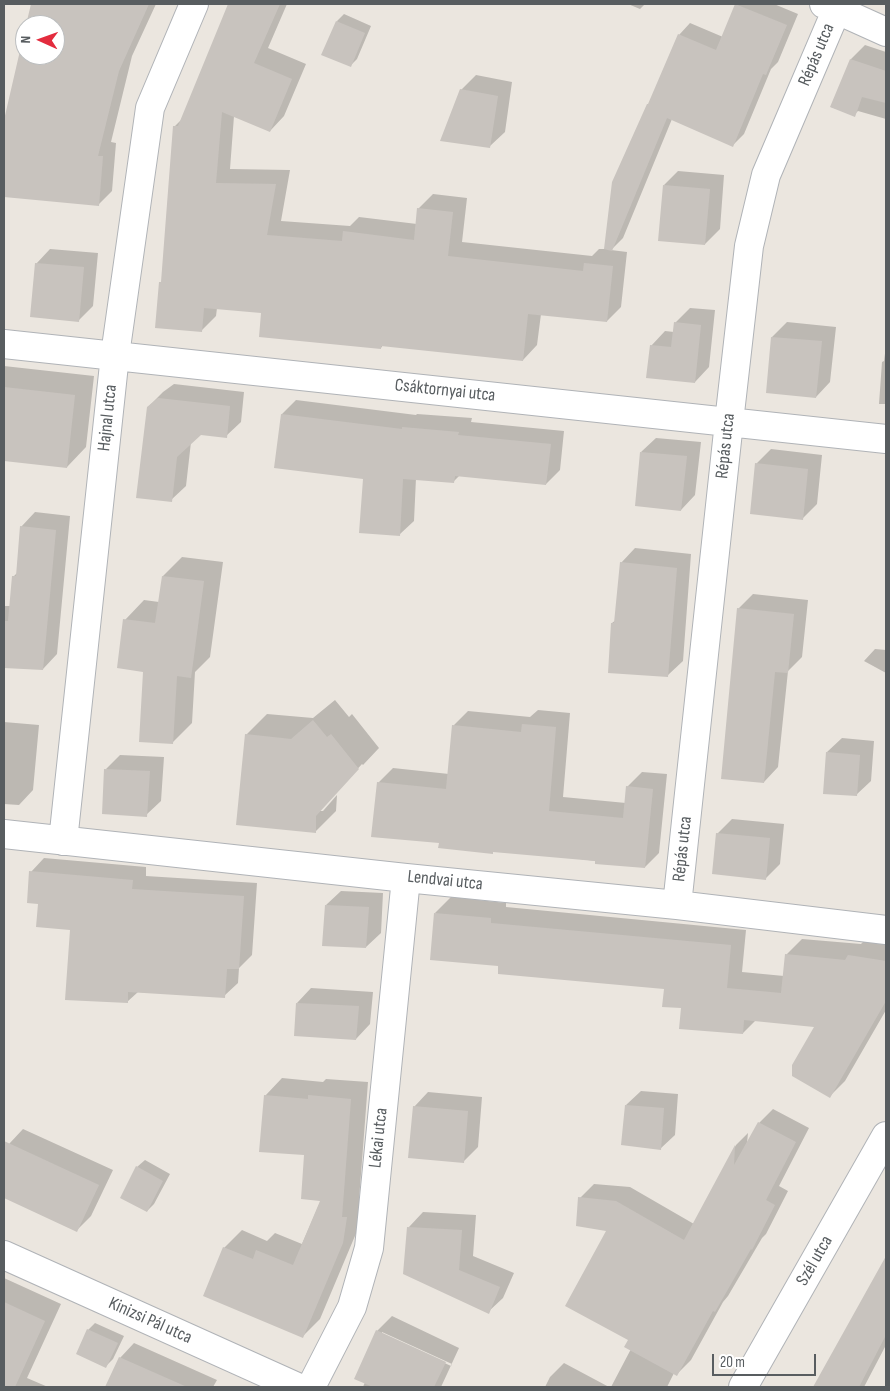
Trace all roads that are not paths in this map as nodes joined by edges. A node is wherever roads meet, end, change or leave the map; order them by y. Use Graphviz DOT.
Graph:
graph roads {
  1 [pos="194,4"];
  2 [pos="833,6"];
  3 [pos="886,32"];
  4 [pos="4,344"];
  5 [pos="115,356"];
  6 [pos="728,422"];
  7 [pos="886,438"];
  8 [pos="4,834"];
  9 [pos="63,841"];
  10 [pos="406,878"];
  11 [pos="677,905"];
  12 [pos="886,930"];
  13 [pos="886,1136"];
  14 [pos="4,1255"];
  15 [pos="297,1387"];
  16 [pos="311,1387"];
  17 [pos="743,1387"];
  1 -- 5 [label="street, Hajnal utca"];
  2 -- 3 [label="street"];
  2 -- 6 [label="street, Répás utca"];
  4 -- 5 [label="street, Csáktornyai utca"];
  5 -- 6 [label="street, Csáktornyai utca"];
  5 -- 9 [label="street, Hajnal utca"];
  6 -- 7 [label="street, Csáktornyai utca"];
  6 -- 11 [label="street, Répás utca"];
  8 -- 9 [label="street, Lendvai utca"];
  9 -- 10 [label="street, Lendvai utca"];
  10 -- 11 [label="street, Lendvai utca"];
  10 -- 16 [label="street, Lékai utca"];
  11 -- 12 [label="street, Lendvai utca"];
  13 -- 17 [label="street, Szél utca"];
  14 -- 15 [label="street, Kinizsi Pál utca"];
}
